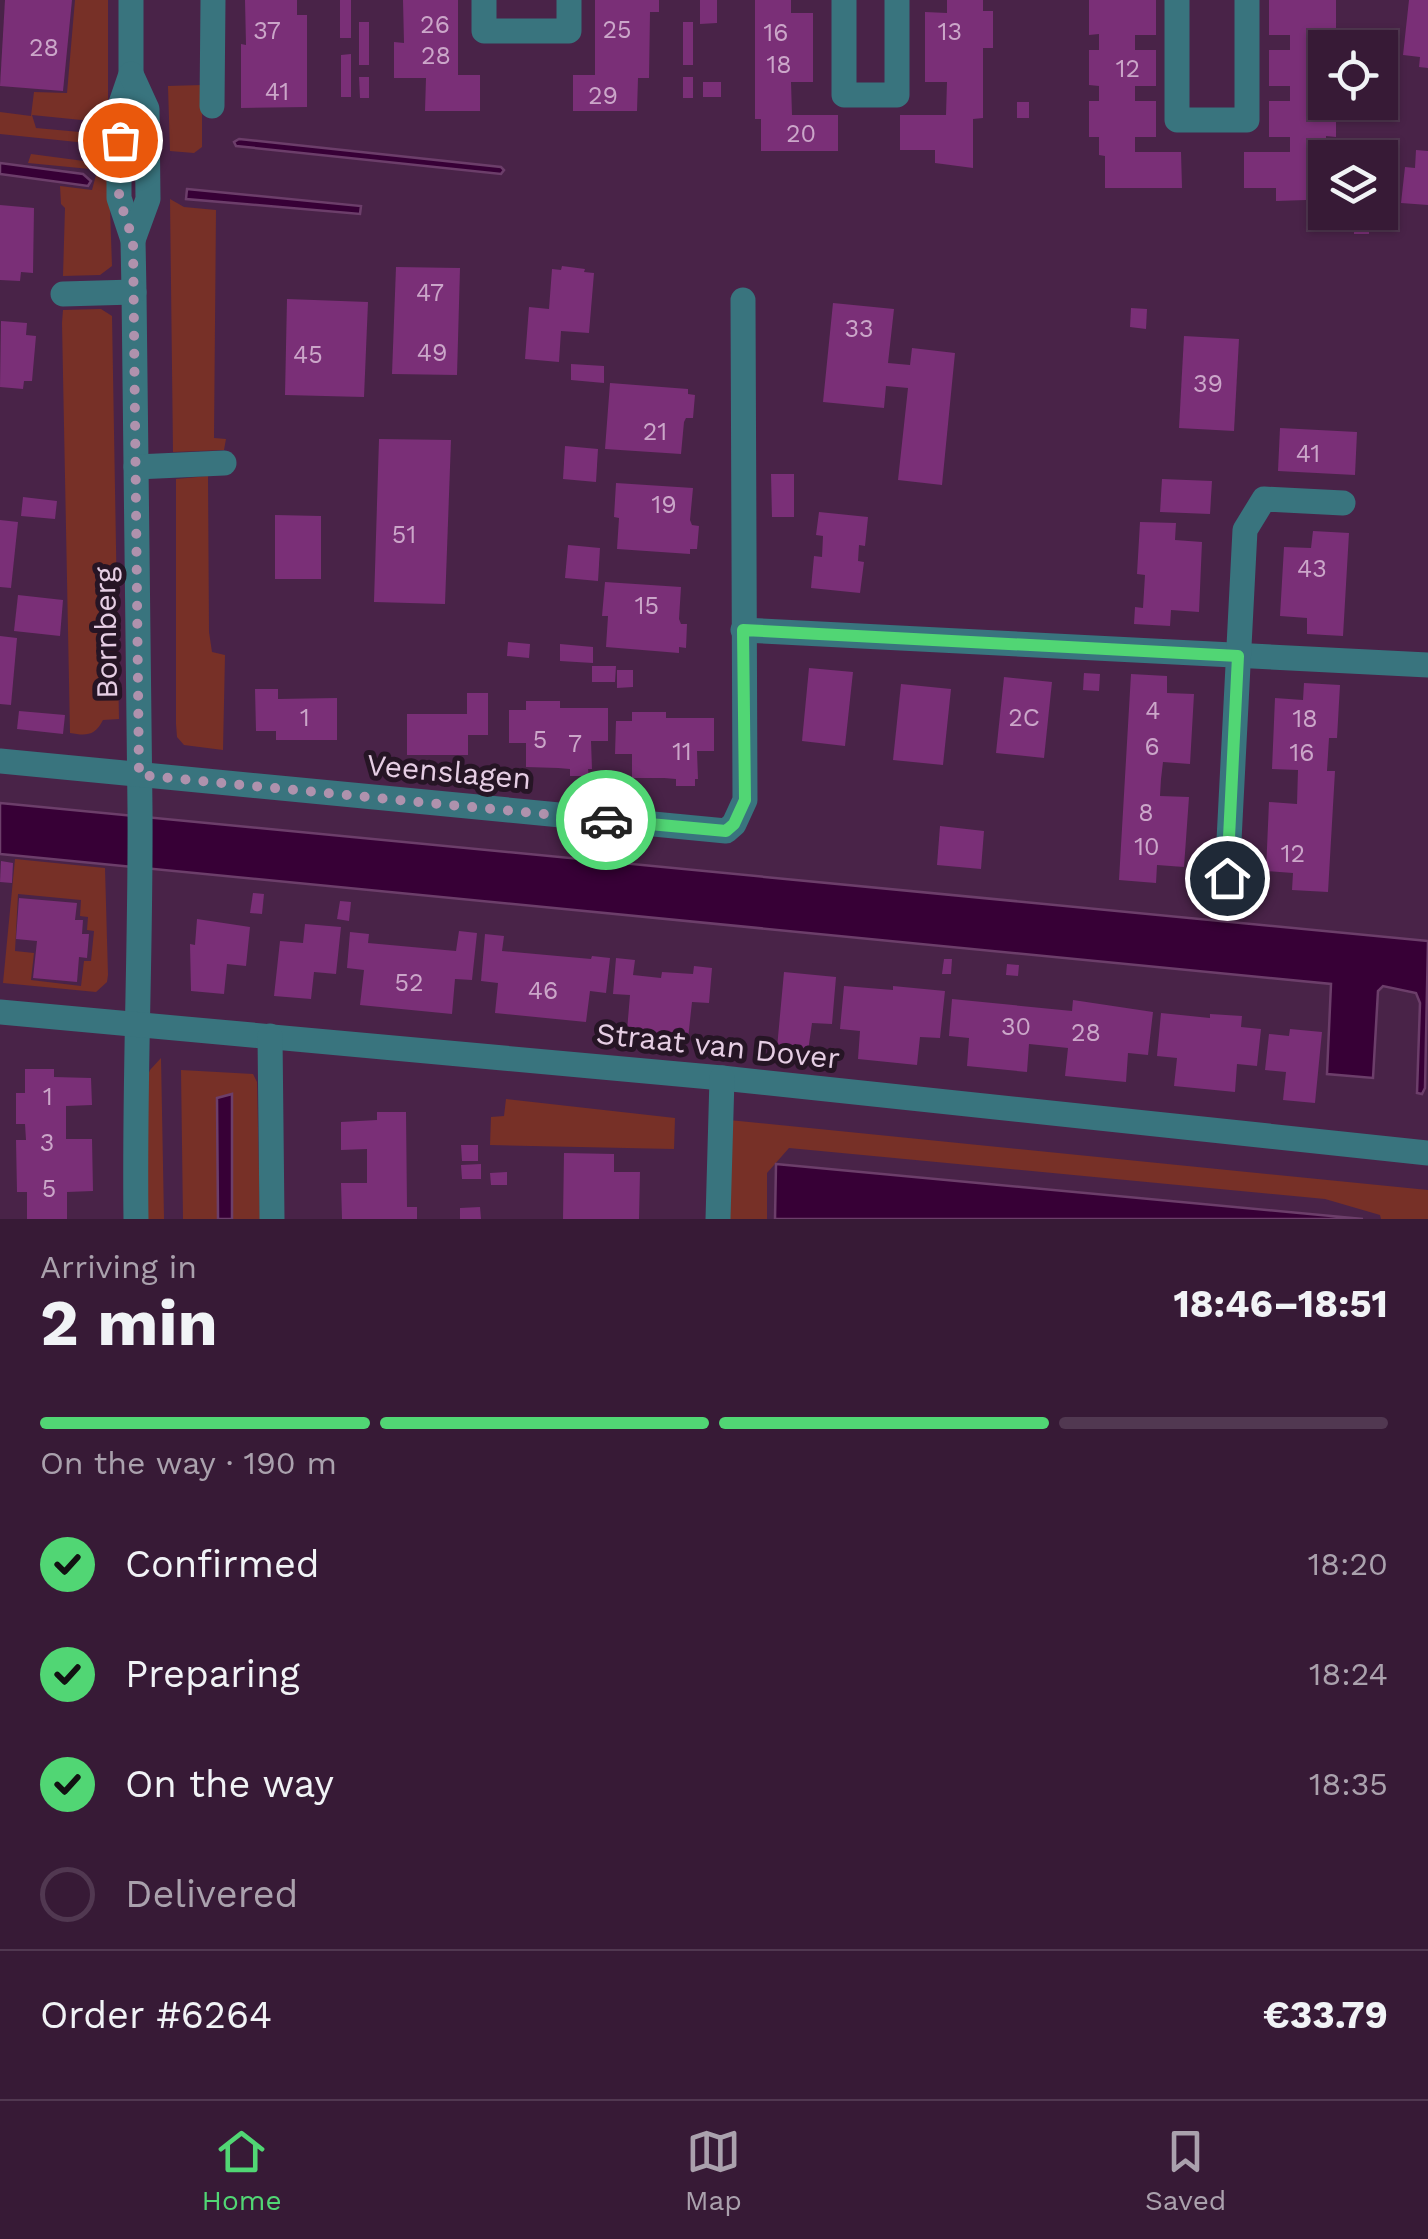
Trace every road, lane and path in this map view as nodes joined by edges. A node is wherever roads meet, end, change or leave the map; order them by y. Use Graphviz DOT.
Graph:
graph roads {
  1 [pos="130,0"];
  2 [pos="213,0"];
  3 [pos="484,0"];
  4 [pos="568,0"];
  5 [pos="844,0"];
  6 [pos="897,0"];
  7 [pos="1176,0"];
  8 [pos="1246,0"];
  9 [pos="212,106"];
  10 [pos="134,292"];
  11 [pos="62,294"];
  12 [pos="743,300"];
  13 [pos="224,463"];
  14 [pos="136,467"];
  15 [pos="1343,503"];
  16 [pos="743,630"];
  17 [pos="1238,656"];
  18 [pos="1428,666"];
  19 [pos="0,761"];
  20 [pos="139,775"];
  21 [pos="1227,878"];
  22 [pos="0,1012"];
  23 [pos="138,1024"];
  24 [pos="270,1036"];
  25 [pos="722,1078"];
  26 [pos="1428,1154"];
  27 [pos="136,1219"];
  28 [pos="272,1219"];
  29 [pos="718,1219"];
  1 -- 10 [label="street, Bornberg"];
  2 -- 9 [label="street"];
  3 -- 4 [label="street"];
  5 -- 6 [label="street"];
  7 -- 8 [label="street"];
  10 -- 11 [label="street"];
  10 -- 14 [label="street, Bornberg"];
  12 -- 16 [label="street, Veenslagen"];
  13 -- 14 [label="street"];
  14 -- 20 [label="street, Bornberg"];
  15 -- 17 [label="street"];
  16 -- 17 [label="street"];
  16 -- 20 [label="street, Veenslagen"];
  17 -- 18 [label="street"];
  17 -- 21 [label="street"];
  19 -- 20 [label="street"];
  20 -- 23 [label="street, Bornberg"];
  22 -- 23 [label="street, Straat van Dover"];
  23 -- 24 [label="street, Straat van Dover"];
  23 -- 27 [label="street, Bornberg"];
  24 -- 25 [label="street, Straat van Dover"];
  24 -- 28 [label="street"];
  25 -- 26 [label="street, Straat van Dover"];
  25 -- 29 [label="street"];
}
